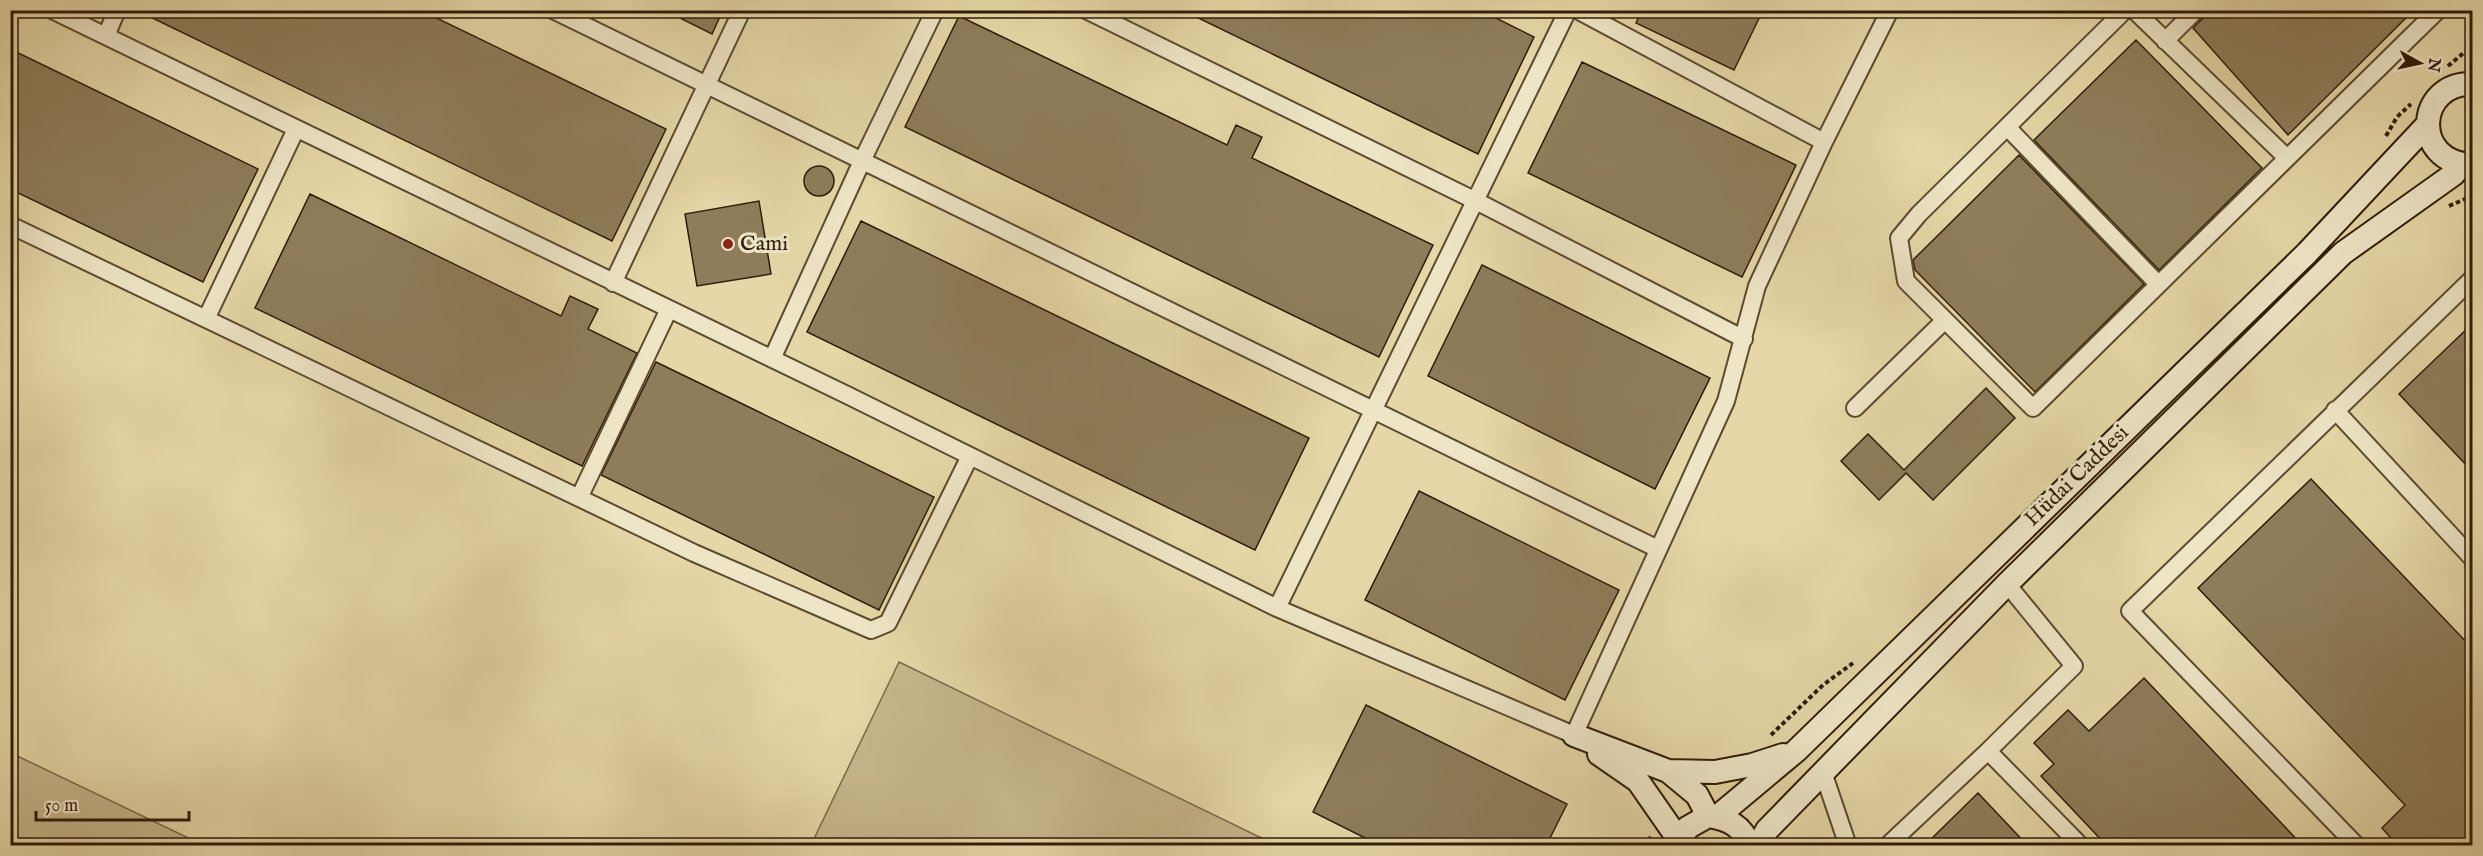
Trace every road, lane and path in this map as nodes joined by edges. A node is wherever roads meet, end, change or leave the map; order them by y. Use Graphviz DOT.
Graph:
graph roads {
  1 [pos="52,10"];
  2 [pos="117,10"];
  3 [pos="553,10"];
  4 [pos="742,10"];
  5 [pos="935,10"];
  6 [pos="1086,10"];
  7 [pos="1568,10"];
  8 [pos="1577,10"];
  9 [pos="1890,10"];
  10 [pos="2125,10"];
  11 [pos="2134,10"];
  12 [pos="2196,10"];
  13 [pos="2438,10"];
  14 [pos="105,36"];
  15 [pos="2165,41"];
  16 [pos="2472,46"];
  17 [pos="2461,79"];
  18 [pos="707,86"];
  19 [pos="2412,102"];
  20 [pos="2427,125"];
  21 [pos="2007,127"];
  22 [pos="296,129"];
  23 [pos="1824,142"];
  24 [pos="2382,143"];
  25 [pos="2286,158"];
  26 [pos="862,161"];
  27 [pos="2466,165"];
  28 [pos="1476,201"];
  29 [pos="10,225"];
  30 [pos="2472,279"];
  31 [pos="613,283"];
  32 [pos="2158,284"];
  33 [pos="669,309"];
  34 [pos="206,319"];
  35 [pos="1945,320"];
  36 [pos="1744,339"];
  37 [pos="772,359"];
  38 [pos="1855,408"];
  39 [pos="1374,410"];
  40 [pos="2335,410"];
  41 [pos="970,456"];
  42 [pos="579,498"];
  43 [pos="1658,549"];
  44 [pos="2472,558"];
  45 [pos="2007,584"];
  46 [pos="1277,608"];
  47 [pos="1858,660"];
  48 [pos="1574,735"];
  49 [pos="1768,738"];
  50 [pos="1796,751"];
  51 [pos="1988,751"];
  52 [pos="1668,771"];
  53 [pos="1823,772"];
  54 [pos="1712,817"];
  55 [pos="1667,820"];
  56 [pos="1678,843"];
  57 [pos="1644,846"];
  58 [pos="1749,846"];
  59 [pos="1758,846"];
  60 [pos="1848,846"];
  61 [pos="1887,846"];
  62 [pos="2082,846"];
  63 [pos="2357,846"];
  1 -- 14 [label="street"];
  2 -- 14 [label="street"];
  3 -- 18 [label="street"];
  4 -- 18 [label="street"];
  5 -- 26 [label="street"];
  6 -- 28 [label="street"];
  7 -- 28 [label="street"];
  8 -- 23 [label="street"];
  9 -- 23 [label="street"];
  10 -- 21 [label="street"];
  11 -- 15 [label="street"];
  12 -- 15 [label="street"];
  13 -- 25 [label="street"];
  14 -- 22 [label="street"];
  15 -- 25 [label="street"];
  16 -- 17 [label="path"];
  17 -- 20 [label="street"];
  18 -- 26 [label="street"];
  18 -- 31 [label="street"];
  19 -- 24 [label="path"];
  20 -- 27 [label="street"];
  20 -- 50 [label="street, Hüdai Caddesi"];
  21 -- 32 [label="street"];
  21 -- 35 [label="street"];
  22 -- 31 [label="street"];
  22 -- 34 [label="street"];
  23 -- 36 [label="street"];
  25 -- 32 [label="street"];
  26 -- 37 [label="street"];
  26 -- 39 [label="street"];
  27 -- 45 [label="street, Hüdai Caddesi"];
  28 -- 36 [label="street"];
  28 -- 39 [label="street"];
  29 -- 34 [label="street"];
  30 -- 40 [label="street"];
  31 -- 33 [label="street"];
  32 -- 35 [label="street"];
  33 -- 37 [label="street"];
  33 -- 42 [label="street"];
  34 -- 42 [label="street"];
  35 -- 38 [label="street"];
  36 -- 43 [label="street"];
  37 -- 41 [label="street"];
  39 -- 43 [label="street"];
  39 -- 46 [label="street"];
  40 -- 44 [label="street"];
  40 -- 63 [label="street"];
  41 -- 42 [label="street"];
  41 -- 46 [label="street"];
  43 -- 48 [label="street"];
  45 -- 51 [label="street"];
  45 -- 53 [label="street, Hüdai Caddesi"];
  46 -- 48 [label="street"];
  47 -- 49 [label="path"];
  48 -- 52 [label="street"];
  48 -- 55 [label="street"];
  50 -- 52 [label="street"];
  50 -- 54 [label="street, Hüdai Caddesi"];
  51 -- 61 [label="street"];
  51 -- 62 [label="street"];
  52 -- 54 [label="street"];
  53 -- 59 [label="street, Hüdai Caddesi"];
  53 -- 60 [label="street"];
  54 -- 56 [label="street, Hüdai Caddesi"];
  54 -- 58 [label="street"];
  55 -- 56 [label="street"];
  55 -- 57 [label="path"];
}
